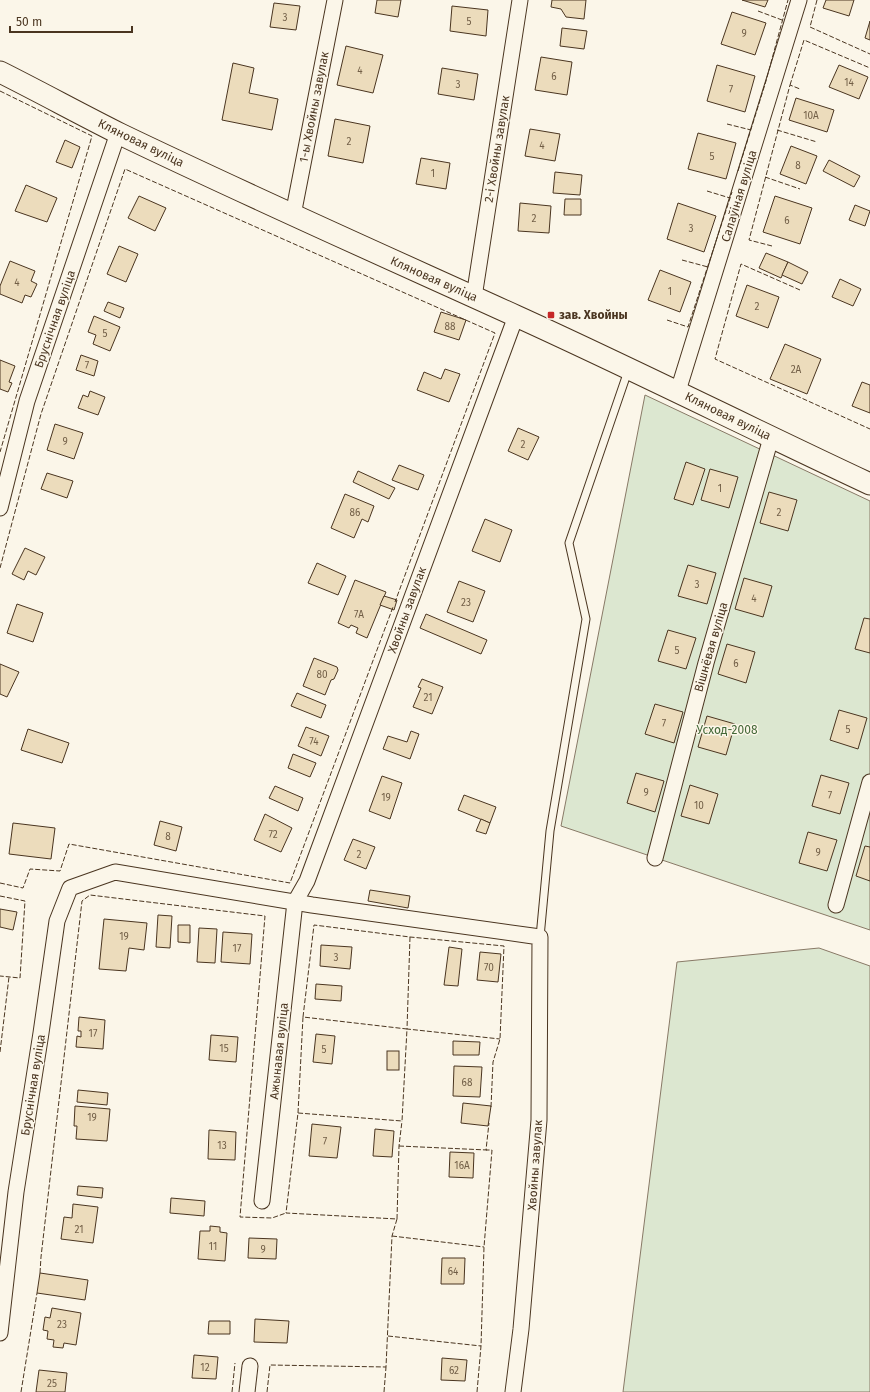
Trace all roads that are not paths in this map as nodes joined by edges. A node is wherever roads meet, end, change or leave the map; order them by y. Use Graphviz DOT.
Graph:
graph roads {
  1 [pos="335,0"];
  2 [pos="520,0"];
  3 [pos="799,0"];
  4 [pos="0,72"];
  5 [pos="118,133"];
  6 [pos="293,215"];
  7 [pos="474,297"];
  8 [pos="516,316"];
  9 [pos="628,368"];
  10 [pos="678,391"];
  11 [pos="771,438"];
  12 [pos="870,484"];
  13 [pos="0,508"];
  14 [pos="870,782"];
  15 [pos="655,858"];
  16 [pos="295,902"];
  17 [pos="836,905"];
  18 [pos="540,937"];
  19 [pos="262,1201"];
  20 [pos="0,1332"];
  21 [pos="250,1366"];
  22 [pos="247,1392"];
  23 [pos="513,1392"];
  1 -- 6 [label="street, 1-ы Хвойны завулак"];
  2 -- 7 [label="street, 2-і Хвойны завулак"];
  3 -- 10 [label="street, Салаўіная вуліца"];
  4 -- 5 [label="street, Кляновая вуліца"];
  5 -- 6 [label="street, Кляновая вуліца"];
  5 -- 13 [label="street, Бруснічная вуліца"];
  6 -- 7 [label="street, Кляновая вуліца"];
  7 -- 8 [label="street, Кляновая вуліца"];
  8 -- 9 [label="street, Кляновая вуліца"];
  8 -- 16 [label="street, Хвойны завулак"];
  9 -- 10 [label="street, Кляновая вуліца"];
  9 -- 18 [label="lane"];
  10 -- 11 [label="street, Кляновая вуліца"];
  11 -- 12 [label="street, Кляновая вуліца"];
  11 -- 15 [label="street, Вішнёвая вуліца"];
  14 -- 17 [label="street"];
  16 -- 18 [label="street"];
  16 -- 19 [label="street, Ажынавая вуліца"];
  16 -- 20 [label="street, Бруснічная вуліца"];
  18 -- 23 [label="street, Хвойны завулак"];
  21 -- 22 [label="street"];
}
